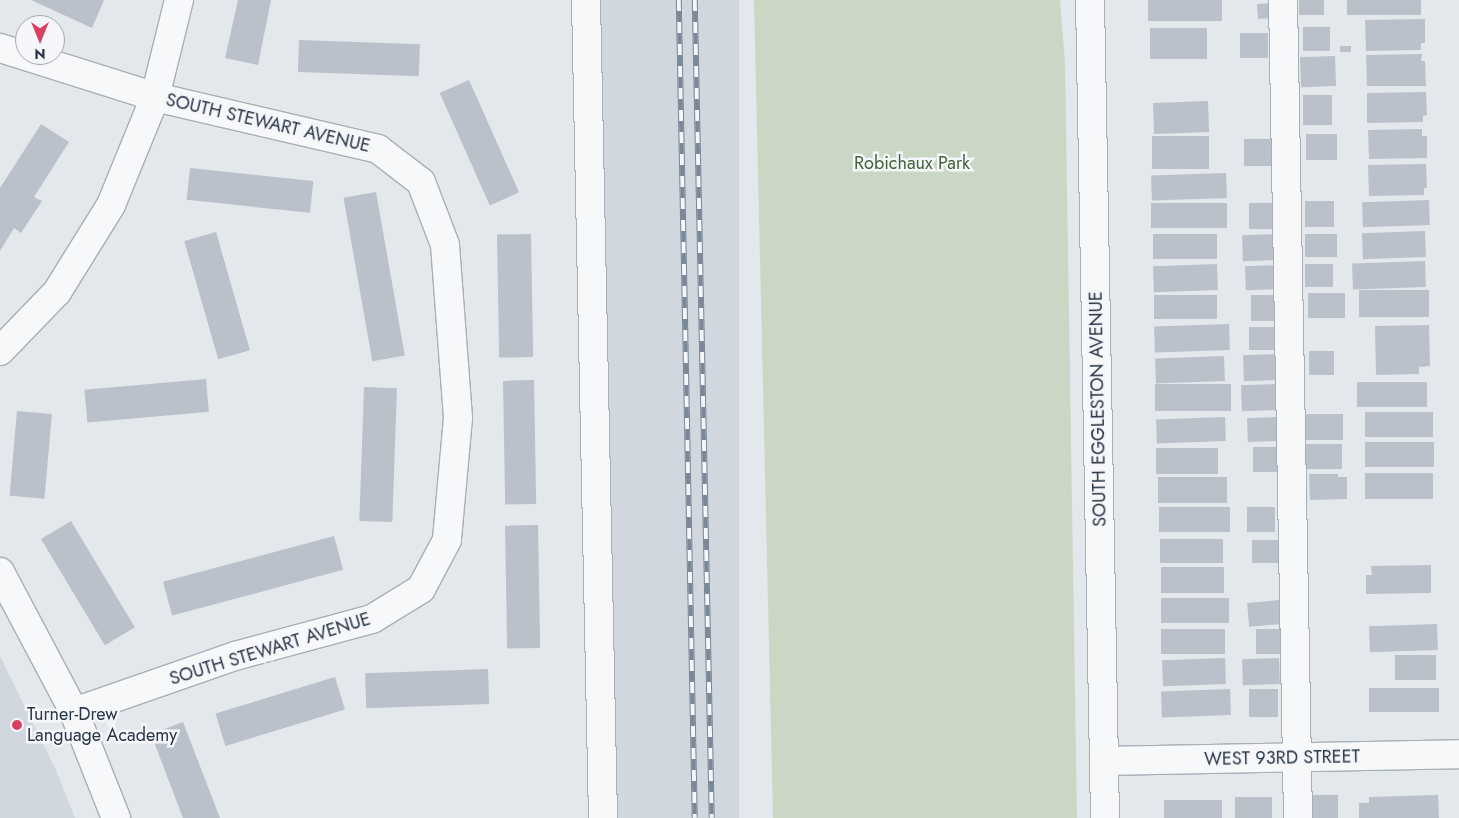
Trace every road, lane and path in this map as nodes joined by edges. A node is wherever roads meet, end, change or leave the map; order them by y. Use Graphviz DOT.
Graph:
graph roads {
  1 [pos="179,0"];
  2 [pos="586,0"];
  3 [pos="1090,0"];
  4 [pos="1283,0"];
  5 [pos="0,48"];
  6 [pos="155,97"];
  7 [pos="0,351"];
  8 [pos="0,572"];
  9 [pos="74,712"];
  10 [pos="1459,754"];
  11 [pos="1297,757"];
  12 [pos="1104,761"];
  13 [pos="116,818"];
  14 [pos="603,818"];
  15 [pos="1105,818"];
  16 [pos="1298,818"];
  1 -- 6 [label="street"];
  2 -- 14 [label="street"];
  3 -- 12 [label="street, SOUTH EGGLESTON AVENUE"];
  4 -- 11 [label="street"];
  5 -- 6 [label="street, SOUTH STEWART AVENUE"];
  6 -- 7 [label="street"];
  6 -- 9 [label="street, SOUTH STEWART AVENUE"];
  8 -- 9 [label="street"];
  9 -- 13 [label="street"];
  10 -- 11 [label="street, WEST 93RD STREET"];
  11 -- 12 [label="street, WEST 93RD STREET"];
  11 -- 16 [label="street"];
  12 -- 15 [label="street, SOUTH EGGLESTON AVENUE"];
}
